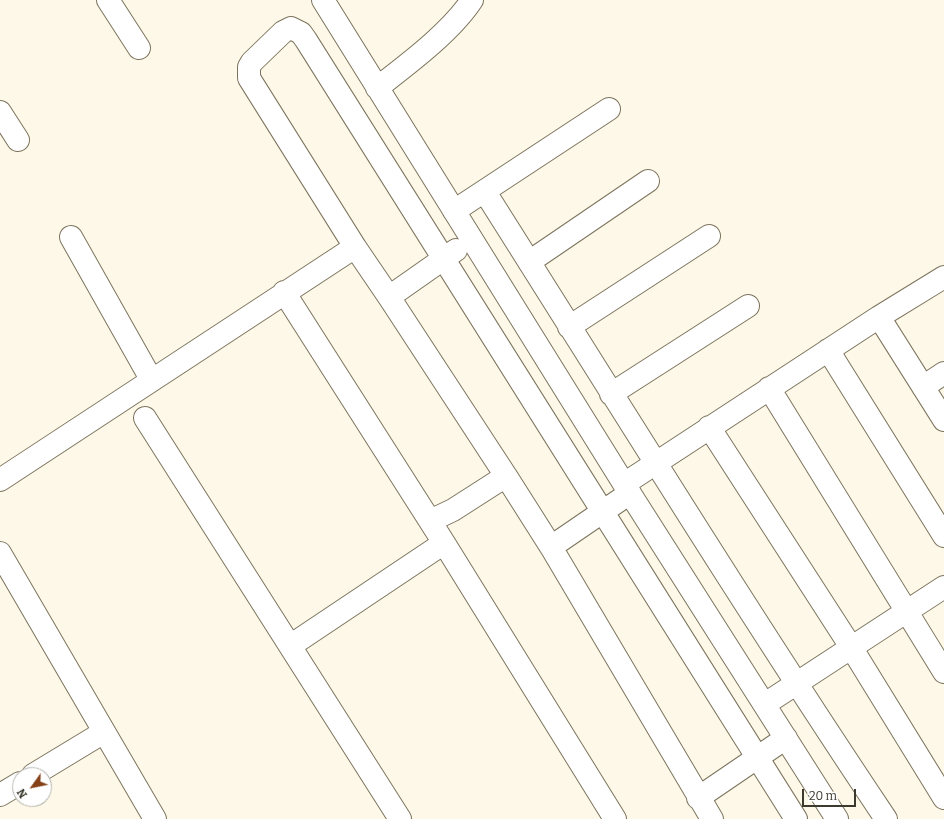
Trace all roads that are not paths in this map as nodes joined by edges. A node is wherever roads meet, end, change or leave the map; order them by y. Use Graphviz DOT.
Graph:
graph roads {
  1 [pos="108,0"];
  2 [pos="323,0"];
  3 [pos="472,0"];
  4 [pos="139,48"];
  5 [pos="377,88"];
  6 [pos="609,109"];
  7 [pos="0,112"];
  8 [pos="18,140"];
  9 [pos="648,181"];
  10 [pos="485,192"];
  11 [pos="454,211"];
  12 [pos="709,236"];
  13 [pos="71,237"];
  14 [pos="471,240"];
  15 [pos="355,247"];
  16 [pos="445,258"];
  17 [pos="529,262"];
  18 [pos="944,277"];
  19 [pos="284,292"];
  20 [pos="389,297"];
  21 [pos="748,306"];
  22 [pos="879,317"];
  23 [pos="569,327"];
  24 [pos="828,350"];
  25 [pos="944,373"];
  26 [pos="151,379"];
  27 [pos="923,387"];
  28 [pos="768,388"];
  29 [pos="611,394"];
  30 [pos="145,418"];
  31 [pos="944,420"];
  32 [pos="709,427"];
  33 [pos="654,464"];
  34 [pos="506,476"];
  35 [pos="0,480"];
  36 [pos="627,489"];
  37 [pos="603,512"];
  38 [pos="430,521"];
  39 [pos="944,536"];
  40 [pos="444,543"];
  41 [pos="551,547"];
  42 [pos="0,553"];
  43 [pos="944,587"];
  44 [pos="906,611"];
  45 [pos="290,646"];
  46 [pos="851,647"];
  47 [pos="944,672"];
  48 [pos="796,684"];
  49 [pos="765,704"];
  50 [pos="104,732"];
  51 [pos="786,738"];
  52 [pos="757,758"];
  53 [pos="46,767"];
  54 [pos="12,788"];
  55 [pos="0,795"];
  56 [pos="698,798"];
  57 [pos="944,798"];
  58 [pos="155,819"];
  59 [pos="400,819"];
  60 [pos="615,819"];
  61 [pos="712,819"];
  62 [pos="796,819"];
  63 [pos="837,819"];
  64 [pos="886,819"];
  1 -- 4 [label="street"];
  2 -- 5 [label="street"];
  3 -- 5 [label="street"];
  5 -- 11 [label="street"];
  6 -- 10 [label="street"];
  7 -- 8 [label="street"];
  9 -- 17 [label="street"];
  10 -- 11 [label="street"];
  10 -- 17 [label="street"];
  11 -- 14 [label="street"];
  12 -- 23 [label="street"];
  13 -- 26 [label="street"];
  14 -- 16 [label="street"];
  14 -- 36 [label="street"];
  15 -- 16 [label="street"];
  15 -- 19 [label="street"];
  15 -- 20 [label="street"];
  16 -- 20 [label="street"];
  16 -- 37 [label="street"];
  17 -- 23 [label="street"];
  18 -- 22 [label="street"];
  19 -- 26 [label="street"];
  19 -- 38 [label="street"];
  20 -- 34 [label="street"];
  21 -- 29 [label="street"];
  22 -- 24 [label="street"];
  22 -- 27 [label="street"];
  23 -- 29 [label="street"];
  24 -- 28 [label="street"];
  24 -- 39 [label="street"];
  25 -- 27 [label="street"];
  26 -- 35 [label="street"];
  27 -- 31 [label="street"];
  28 -- 32 [label="street"];
  28 -- 44 [label="street"];
  29 -- 33 [label="street"];
  30 -- 45 [label="street"];
  32 -- 33 [label="street"];
  32 -- 46 [label="street"];
  33 -- 36 [label="street"];
  33 -- 48 [label="street"];
  34 -- 38 [label="street"];
  34 -- 41 [label="street"];
  36 -- 37 [label="street"];
  36 -- 49 [label="street"];
  37 -- 41 [label="street"];
  37 -- 52 [label="street"];
  38 -- 40 [label="street"];
  40 -- 45 [label="street"];
  40 -- 60 [label="street"];
  41 -- 56 [label="street"];
  42 -- 50 [label="street"];
  43 -- 44 [label="street"];
  44 -- 46 [label="street"];
  44 -- 47 [label="street"];
  45 -- 59 [label="street"];
  46 -- 48 [label="street"];
  46 -- 57 [label="street"];
  48 -- 49 [label="street"];
  48 -- 64 [label="street"];
  49 -- 51 [label="street"];
  50 -- 53 [label="street"];
  50 -- 58 [label="street"];
  51 -- 52 [label="street"];
  51 -- 63 [label="street"];
  52 -- 56 [label="street"];
  52 -- 62 [label="street"];
  54 -- 55 [label="street"];
  56 -- 61 [label="street"];
}
